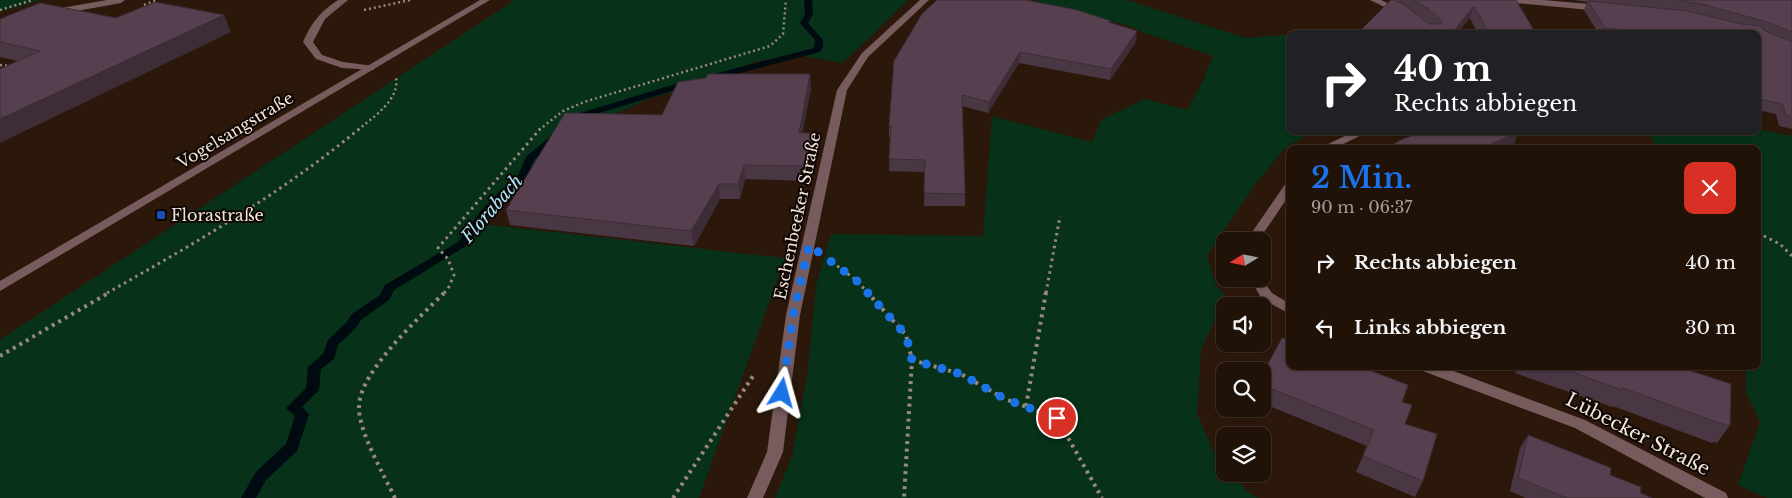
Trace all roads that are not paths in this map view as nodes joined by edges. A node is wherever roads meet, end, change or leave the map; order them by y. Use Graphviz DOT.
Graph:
graph roads {
  1 [pos="122,0"];
  2 [pos="344,0"];
  3 [pos="486,0"];
  4 [pos="925,0"];
  5 [pos="1374,0"];
  6 [pos="1516,0"];
  7 [pos="1614,9"];
  8 [pos="46,14"];
  9 [pos="1411,18"];
  10 [pos="371,68"];
  11 [pos="1356,135"];
  12 [pos="1332,145"];
  13 [pos="1286,191"];
  14 [pos="1258,232"];
  15 [pos="0,287"];
  16 [pos="1262,288"];
  17 [pos="1286,308"];
  18 [pos="1436,370"];
  19 [pos="755,498"];
  20 [pos="1720,498"];
  1 -- 8 [label="street"];
  2 -- 10 [label="street"];
  3 -- 10 [label="street, Vogelsangstraße"];
  4 -- 19 [label="street, Eschenbeeker Straße"];
  5 -- 9 [label="street"];
  6 -- 7 [label="street"];
  10 -- 15 [label="street, Vogelsangstraße"];
  11 -- 12 [label="street"];
  13 -- 14 [label="street"];
  16 -- 17 [label="street"];
  18 -- 20 [label="street, Lübecker Straße"];
}
